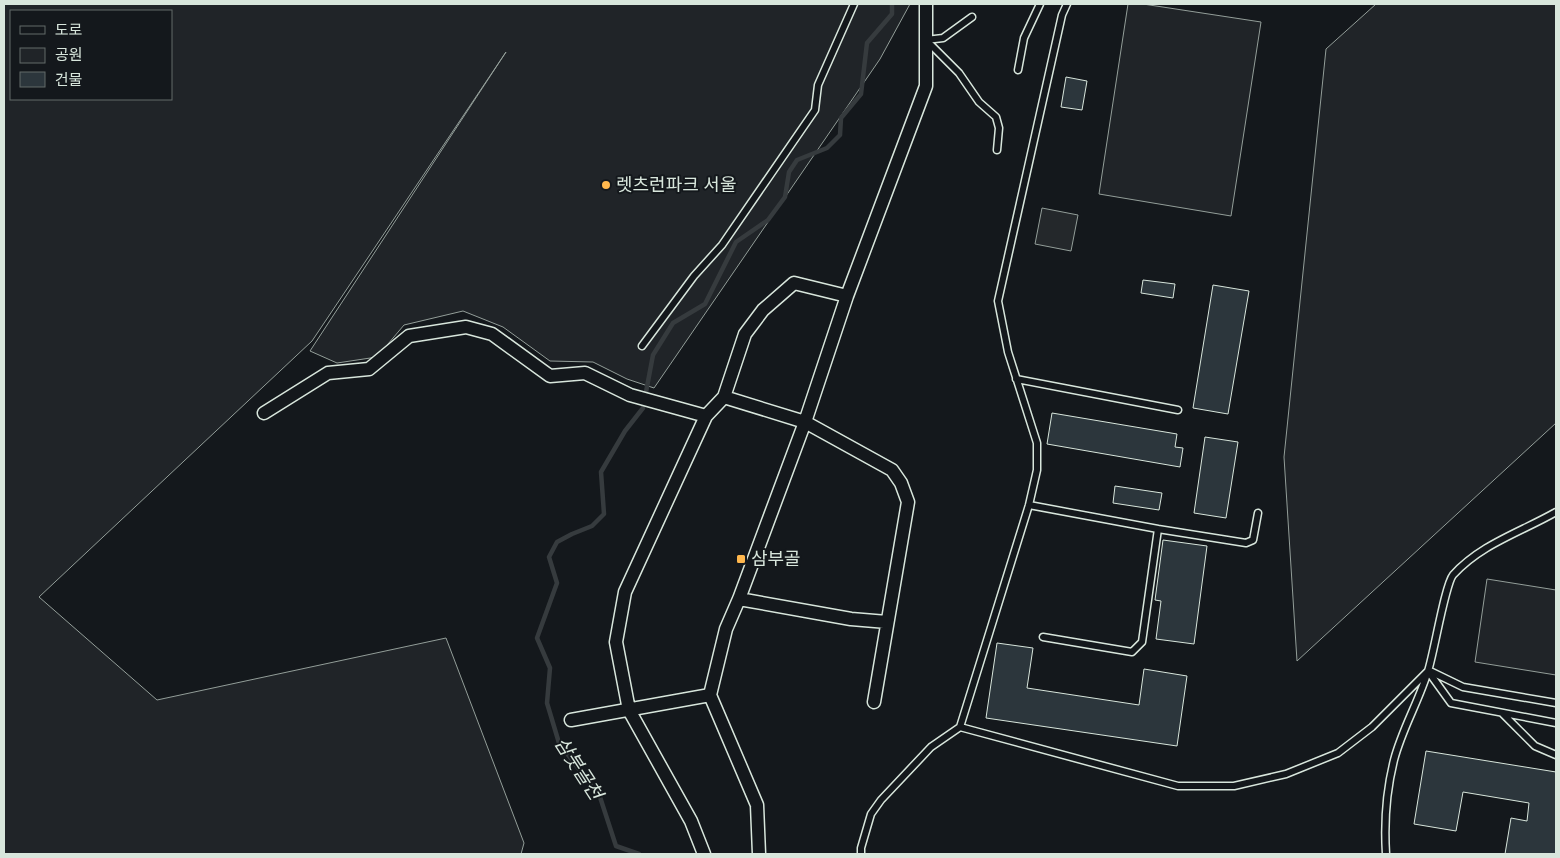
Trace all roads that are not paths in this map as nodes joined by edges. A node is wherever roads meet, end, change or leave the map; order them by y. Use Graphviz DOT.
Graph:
graph roads {
  1 [pos="854,4"];
  2 [pos="926,4"];
  3 [pos="1040,4"];
  4 [pos="1068,4"];
  5 [pos="972,17"];
  6 [pos="926,40"];
  7 [pos="1018,70"];
  8 [pos="997,150"];
  9 [pos="847,296"];
  10 [pos="642,346"];
  11 [pos="1016,380"];
  12 [pos="724,397"];
  13 [pos="1178,410"];
  14 [pos="264,413"];
  15 [pos="706,416"];
  16 [pos="804,422"];
  17 [pos="1029,505"];
  18 [pos="1556,512"];
  19 [pos="1258,513"];
  20 [pos="1158,529"];
  21 [pos="739,600"];
  22 [pos="887,622"];
  23 [pos="1043,637"];
  24 [pos="1428,671"];
  25 [pos="710,695"];
  26 [pos="874,702"];
  27 [pos="1556,703"];
  28 [pos="629,710"];
  29 [pos="1501,713"];
  30 [pos="571,720"];
  31 [pos="1556,723"];
  32 [pos="960,727"];
  33 [pos="1556,755"];
  34 [pos="704,854"];
  35 [pos="759,854"];
  36 [pos="861,854"];
  37 [pos="1386,854"];
  1 -- 10 [label="lane"];
  2 -- 6 [label="street"];
  3 -- 7 [label="lane"];
  4 -- 11 [label="lane"];
  5 -- 6 [label="lane"];
  6 -- 8 [label="lane"];
  6 -- 9 [label="street"];
  9 -- 12 [label="street"];
  9 -- 16 [label="street"];
  11 -- 13 [label="lane"];
  11 -- 17 [label="lane"];
  12 -- 15 [label="street"];
  12 -- 16 [label="street"];
  14 -- 15 [label="street"];
  15 -- 28 [label="street"];
  16 -- 21 [label="street"];
  16 -- 22 [label="street"];
  17 -- 20 [label="lane"];
  17 -- 32 [label="lane"];
  18 -- 24 [label="lane"];
  19 -- 20 [label="lane"];
  20 -- 23 [label="lane"];
  21 -- 22 [label="street"];
  21 -- 25 [label="street"];
  22 -- 26 [label="street"];
  24 -- 27 [label="lane"];
  24 -- 29 [label="lane"];
  24 -- 32 [label="lane"];
  24 -- 37 [label="lane"];
  25 -- 28 [label="street"];
  25 -- 35 [label="street"];
  28 -- 30 [label="street"];
  28 -- 34 [label="street"];
  29 -- 31 [label="lane"];
  29 -- 33 [label="lane"];
  32 -- 36 [label="lane"];
}
